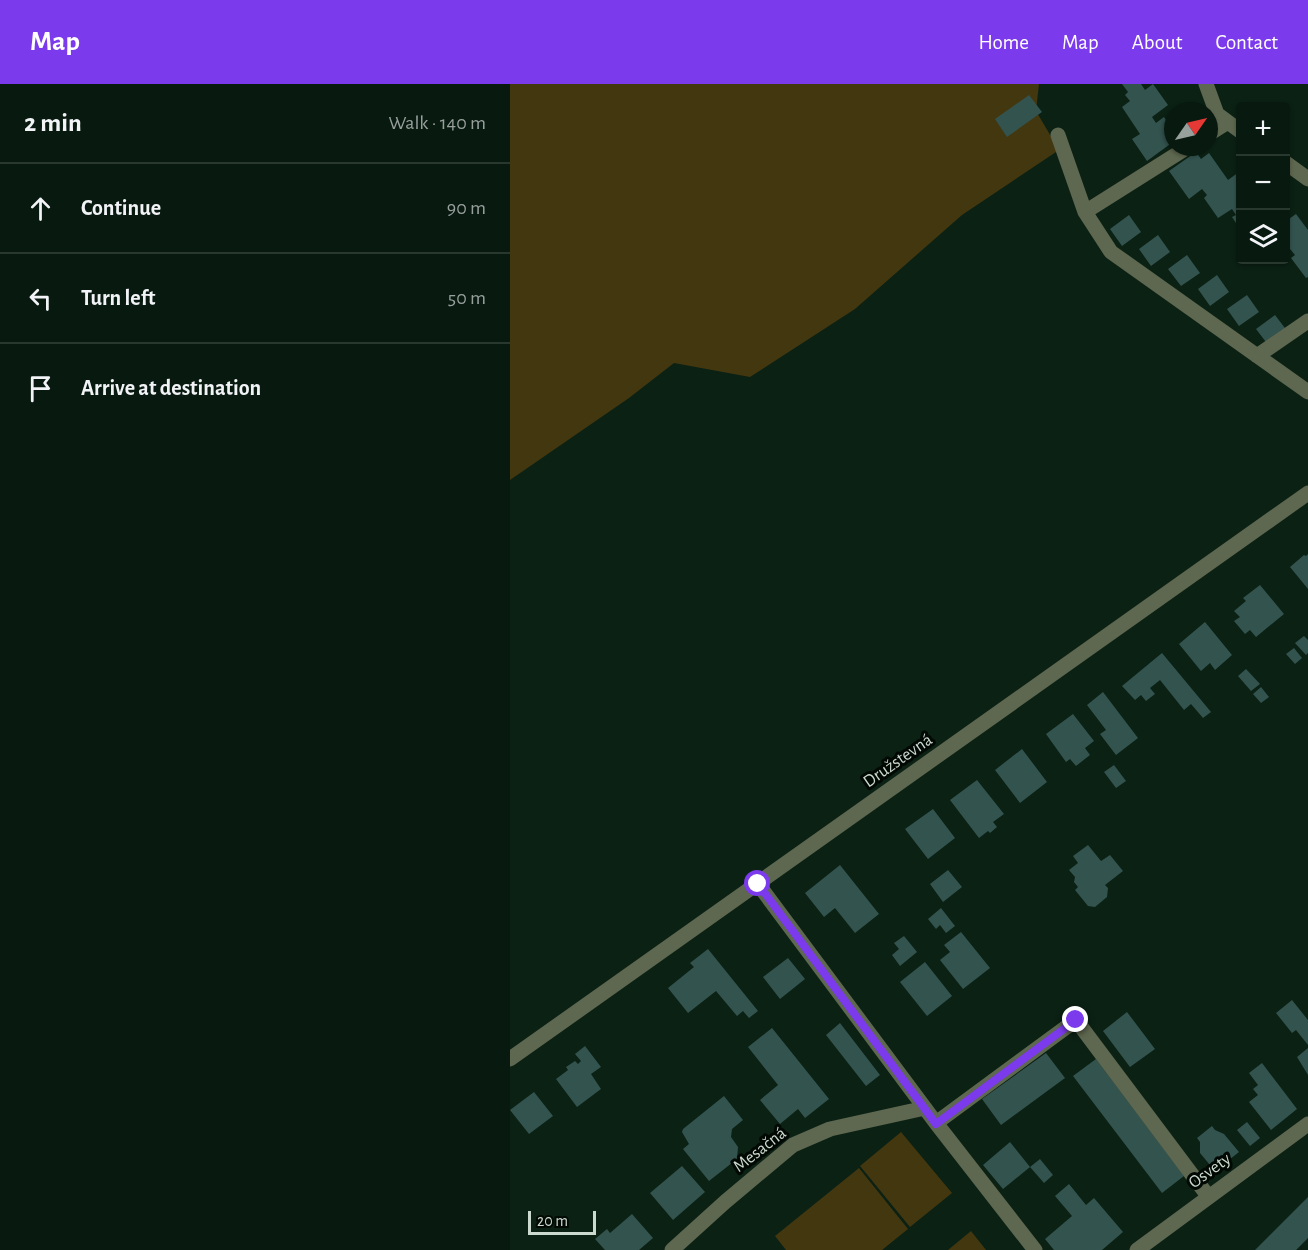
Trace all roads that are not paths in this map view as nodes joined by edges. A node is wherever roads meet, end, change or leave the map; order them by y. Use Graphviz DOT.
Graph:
graph roads {
  1 [pos="1206,84"];
  2 [pos="1234,126"];
  3 [pos="1218,131"];
  4 [pos="1058,135"];
  5 [pos="1174,156"];
  6 [pos="1290,166"];
  7 [pos="1308,178"];
  8 [pos="1085,212"];
  9 [pos="1308,321"];
  10 [pos="1257,356"];
  11 [pos="1308,392"];
  12 [pos="1308,493"];
  13 [pos="758,884"];
  14 [pos="510,1059"];
  15 [pos="925,1108"];
  16 [pos="936,1124"];
  17 [pos="1308,1124"];
  18 [pos="1208,1196"];
  19 [pos="672,1250"];
  20 [pos="1035,1250"];
  21 [pos="1137,1250"];
  1 -- 2 [label="street"];
  2 -- 3 [label="street"];
  4 -- 8 [label="street"];
  5 -- 8 [label="street"];
  6 -- 7 [label="street"];
  8 -- 10 [label="street"];
  9 -- 10 [label="street"];
  10 -- 11 [label="street"];
  12 -- 13 [label="street, Družstevná"];
  13 -- 14 [label="street, Družstevná"];
  13 -- 15 [label="street"];
  15 -- 16 [label="street"];
  15 -- 19 [label="street, Mesačná"];
  16 -- 18 [label="street"];
  16 -- 20 [label="street"];
  17 -- 18 [label="street, Osvety"];
  18 -- 21 [label="street, Osvety"];
}
